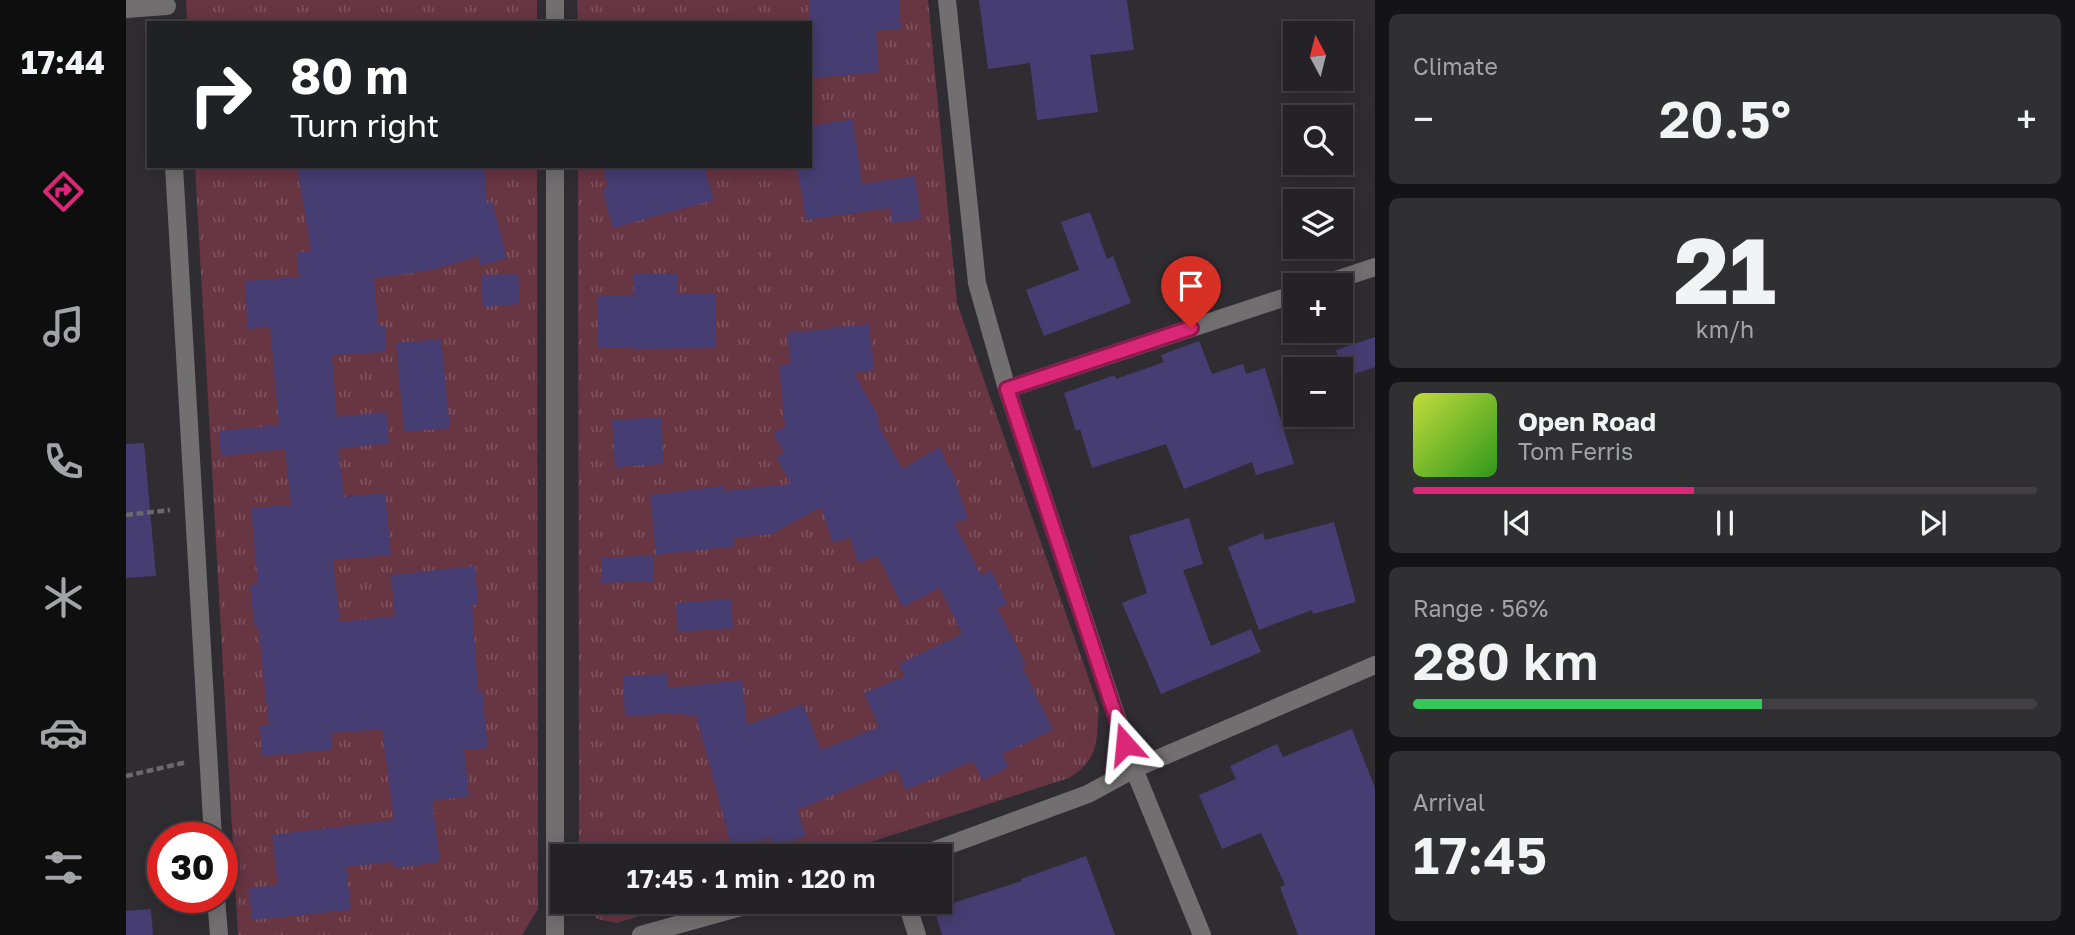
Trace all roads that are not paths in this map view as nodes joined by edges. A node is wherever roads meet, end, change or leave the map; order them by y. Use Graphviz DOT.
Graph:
graph roads {
  1 [pos="555,0"];
  2 [pos="947,0"];
  3 [pos="126,9"];
  4 [pos="167,10"];
  5 [pos="555,21"];
  6 [pos="174,168"];
  7 [pos="555,168"];
  8 [pos="1375,267"];
  9 [pos="1353,274"];
  10 [pos="1283,298"];
  11 [pos="1007,389"];
  12 [pos="1375,665"];
  13 [pos="1134,769"];
  14 [pos="212,822"];
  15 [pos="952,844"];
  16 [pos="217,913"];
  17 [pos="716,914"];
  18 [pos="910,914"];
  19 [pos="219,935"];
  20 [pos="555,935"];
  21 [pos="641,935"];
  22 [pos="917,935"];
  23 [pos="1202,935"];
  1 -- 5 [label="street"];
  2 -- 11 [label="street"];
  3 -- 4 [label="street"];
  6 -- 14 [label="street"];
  7 -- 20 [label="street"];
  8 -- 9 [label="street"];
  10 -- 11 [label="street"];
  11 -- 13 [label="street"];
  12 -- 13 [label="street"];
  13 -- 15 [label="street"];
  13 -- 23 [label="street"];
  16 -- 19 [label="street"];
  17 -- 21 [label="street"];
  18 -- 22 [label="street"];
}
